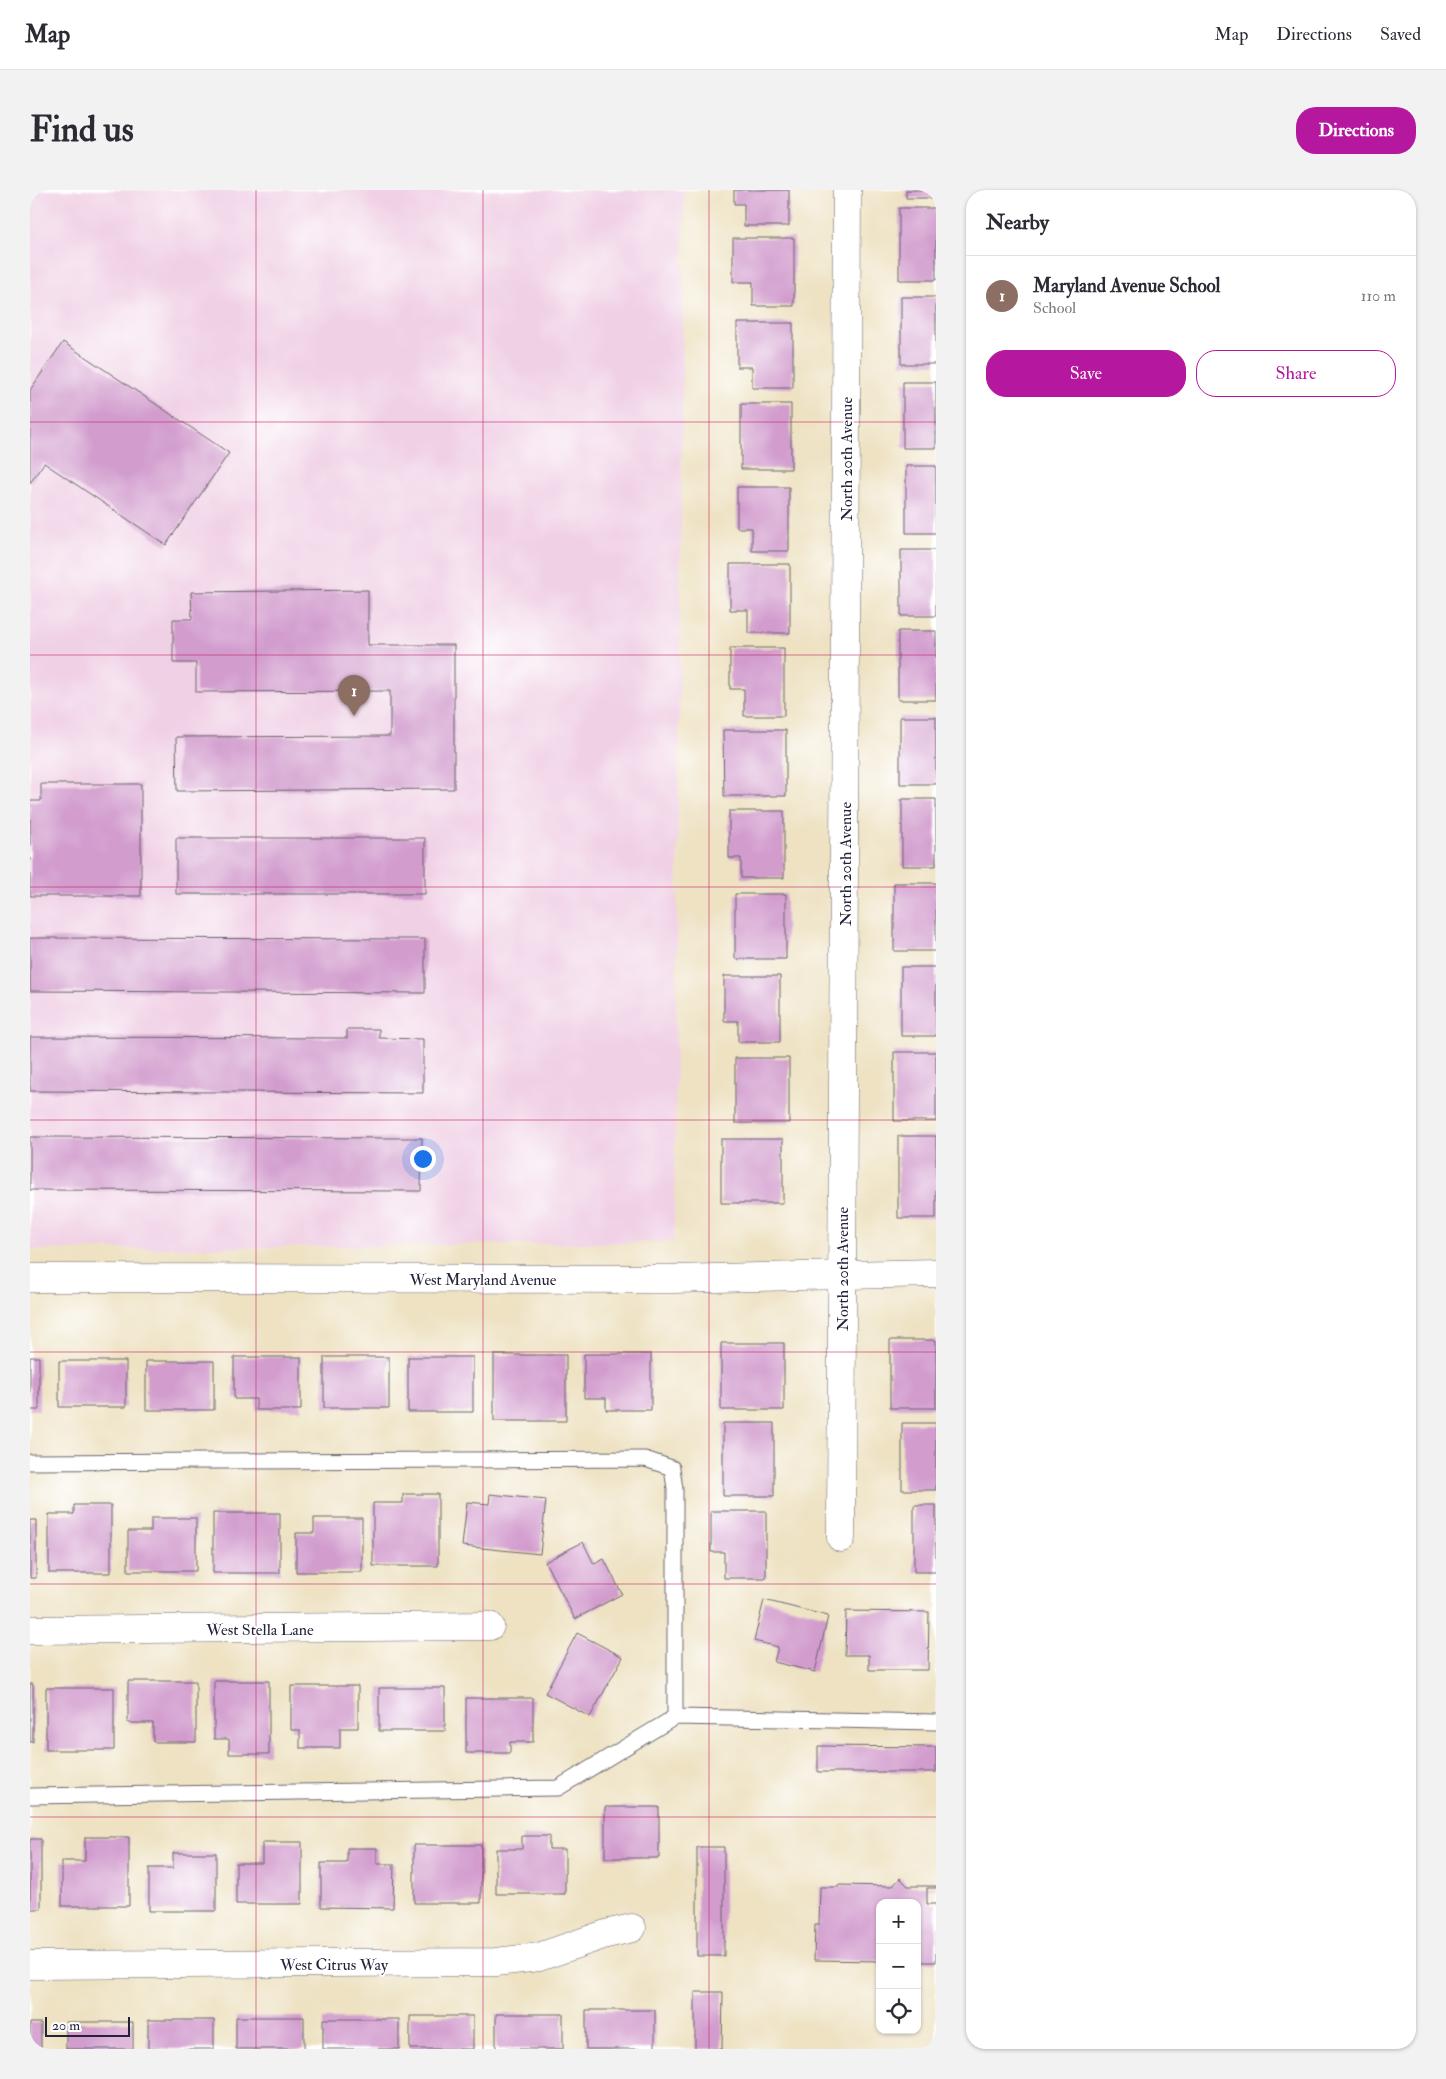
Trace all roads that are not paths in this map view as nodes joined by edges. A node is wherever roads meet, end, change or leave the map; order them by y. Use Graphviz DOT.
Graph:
graph roads {
  1 [pos="847,190"];
  2 [pos="936,1273"];
  3 [pos="842,1274"];
  4 [pos="30,1278"];
  5 [pos="30,1462"];
  6 [pos="841,1538"];
  7 [pos="490,1626"];
  8 [pos="30,1630"];
  9 [pos="676,1717"];
  10 [pos="936,1722"];
  11 [pos="30,1796"];
  12 [pos="632,1928"];
  13 [pos="30,1965"];
  1 -- 3 [label="street, North 20th Avenue"];
  2 -- 3 [label="street, West Maryland Avenue"];
  3 -- 4 [label="street, West Maryland Avenue"];
  3 -- 6 [label="street, North 20th Avenue"];
  5 -- 9 [label="lane"];
  7 -- 8 [label="street, West Stella Lane"];
  9 -- 10 [label="lane"];
  9 -- 11 [label="lane"];
  12 -- 13 [label="street, West Citrus Way"];
}
